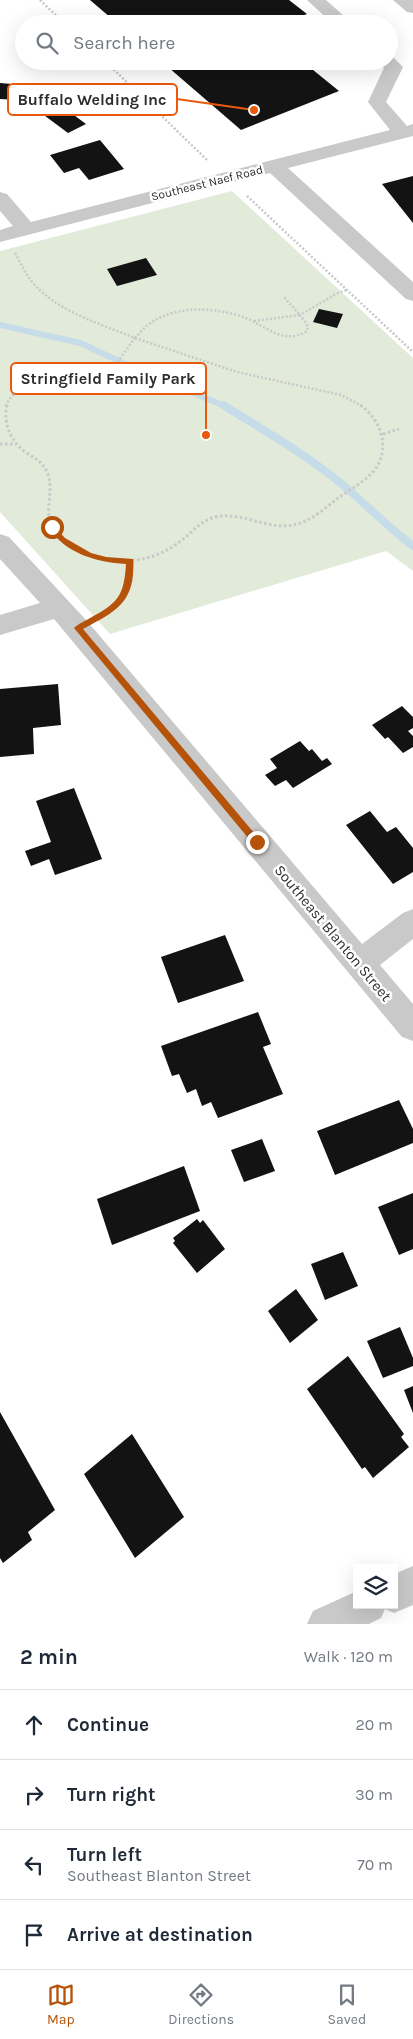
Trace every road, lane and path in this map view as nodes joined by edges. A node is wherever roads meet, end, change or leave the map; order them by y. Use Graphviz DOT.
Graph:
graph roads {
  1 [pos="40,0"];
  2 [pos="316,0"];
  3 [pos="402,0"];
  4 [pos="413,8"];
  5 [pos="56,15"];
  6 [pos="334,15"];
  7 [pos="114,70"];
  8 [pos="393,70"];
  9 [pos="408,131"];
  10 [pos="211,164"];
  11 [pos="274,166"];
  12 [pos="245,194"];
  13 [pos="0,198"];
  14 [pos="26,229"];
  15 [pos="0,236"];
  16 [pos="15,252"];
  17 [pos="347,290"];
  18 [pos="413,294"];
  19 [pos="284,297"];
  20 [pos="300,315"];
  21 [pos="254,321"];
  22 [pos="135,338"];
  23 [pos="413,352"];
  24 [pos="399,429"];
  25 [pos="383,434"];
  26 [pos="0,444"];
  27 [pos="17,444"];
  28 [pos="0,543"];
  29 [pos="130,561"];
  30 [pos="58,608"];
  31 [pos="0,626"];
  32 [pos="78,628"];
  33 [pos="413,922"];
  34 [pos="359,964"];
  35 [pos="413,1027"];
  36 [pos="413,1586"];
  37 [pos="398,1592"];
  38 [pos="359,1609"];
  39 [pos="326,1624"];
  1 -- 5 [label="path"];
  2 -- 6 [label="street"];
  3 -- 4 [label="street"];
  7 -- 10 [label="path"];
  8 -- 9 [label="street"];
  9 -- 11 [label="street, Southeast Naef Road"];
  11 -- 14 [label="street, Southeast Naef Road"];
  11 -- 18 [label="street"];
  12 -- 17 [label="path"];
  13 -- 14 [label="street"];
  14 -- 15 [label="street, Southeast Naef Road"];
  16 -- 22 [label="path"];
  17 -- 20 [label="path"];
  17 -- 23 [label="path"];
  19 -- 20 [label="path"];
  20 -- 21 [label="path"];
  20 -- 21 [label="path"];
  21 -- 22 [label="path"];
  22 -- 25 [label="path"];
  22 -- 27 [label="path"];
  24 -- 25 [label="path"];
  25 -- 29 [label="path"];
  26 -- 27 [label="path"];
  27 -- 29 [label="path"];
  28 -- 30 [label="street, Southeast Blanton Street"];
  29 -- 32 [label="path"];
  30 -- 31 [label="street"];
  30 -- 32 [label="street, Southeast Blanton Street"];
  32 -- 34 [label="street, Southeast Blanton Street"];
  33 -- 34 [label="street"];
  34 -- 35 [label="street, Southeast Blanton Street"];
  36 -- 37 [label="street"];
  38 -- 39 [label="street"];
}
